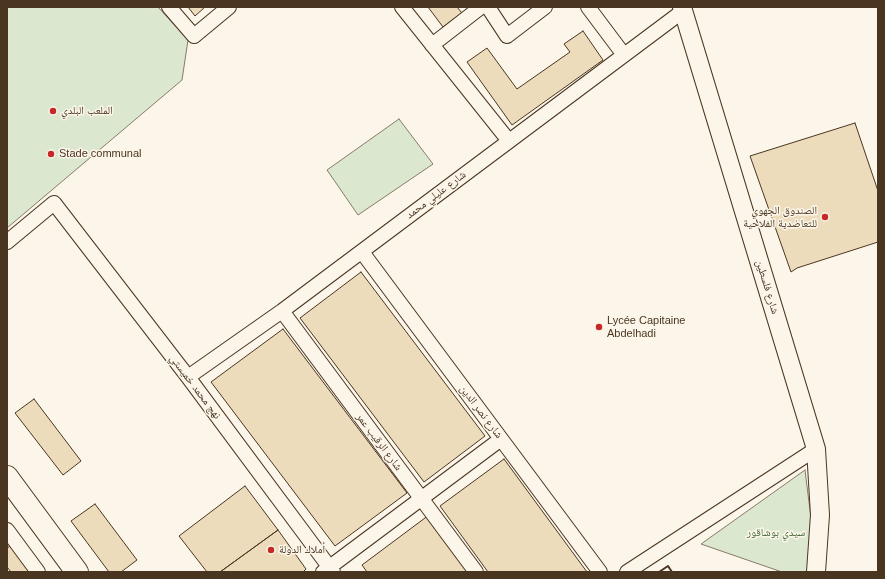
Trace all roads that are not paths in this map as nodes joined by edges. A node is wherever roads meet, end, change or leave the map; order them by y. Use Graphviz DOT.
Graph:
graph roads {
  1 [pos="168,7"];
  2 [pos="229,7"];
  3 [pos="402,7"];
  4 [pos="481,7"];
  5 [pos="488,7"];
  6 [pos="545,7"];
  7 [pos="588,7"];
  8 [pos="682,9"];
  9 [pos="432,45"];
  10 [pos="624,55"];
  11 [pos="508,141"];
  12 [pos="7,242"];
  13 [pos="362,252"];
  14 [pos="282,312"];
  15 [pos="188,377"];
  16 [pos="501,439"];
  17 [pos="816,449"];
  18 [pos="7,477"];
  19 [pos="421,498"];
  20 [pos="7,530"];
  21 [pos="328,570"];
  22 [pos="38,572"];
  23 [pos="77,572"];
  24 [pos="476,572"];
  25 [pos="600,572"];
  26 [pos="627,572"];
  27 [pos="816,572"];
  1 -- 2 [label="street"];
  3 -- 9 [label="street"];
  4 -- 9 [label="street"];
  5 -- 6 [label="street"];
  7 -- 10 [label="street"];
  8 -- 10 [label="street, شارع عليلي محمد"];
  8 -- 17 [label="street, شارع فلسطين"];
  9 -- 11 [label="street"];
  10 -- 11 [label="street, شارع عليلي محمد"];
  11 -- 13 [label="street, شارع عليلي محمد"];
  12 -- 15 [label="street, نهج محمد خميستي"];
  13 -- 14 [label="street, شارع عليلي محمد"];
  13 -- 16 [label="street, شارع نصر الدين"];
  14 -- 15 [label="street, شارع عليلي محمد"];
  14 -- 19 [label="street, شارع الرقيب عمر"];
  15 -- 21 [label="street, نهج محمد خميستي"];
  16 -- 19 [label="street"];
  16 -- 25 [label="street, شارع نصر الدين"];
  17 -- 26 [label="street"];
  17 -- 27 [label="street, شارع فلسطين"];
  18 -- 23 [label="main road"];
  19 -- 21 [label="street"];
  19 -- 24 [label="street, شارع الرقيب عمر"];
  20 -- 22 [label="street"];
}
